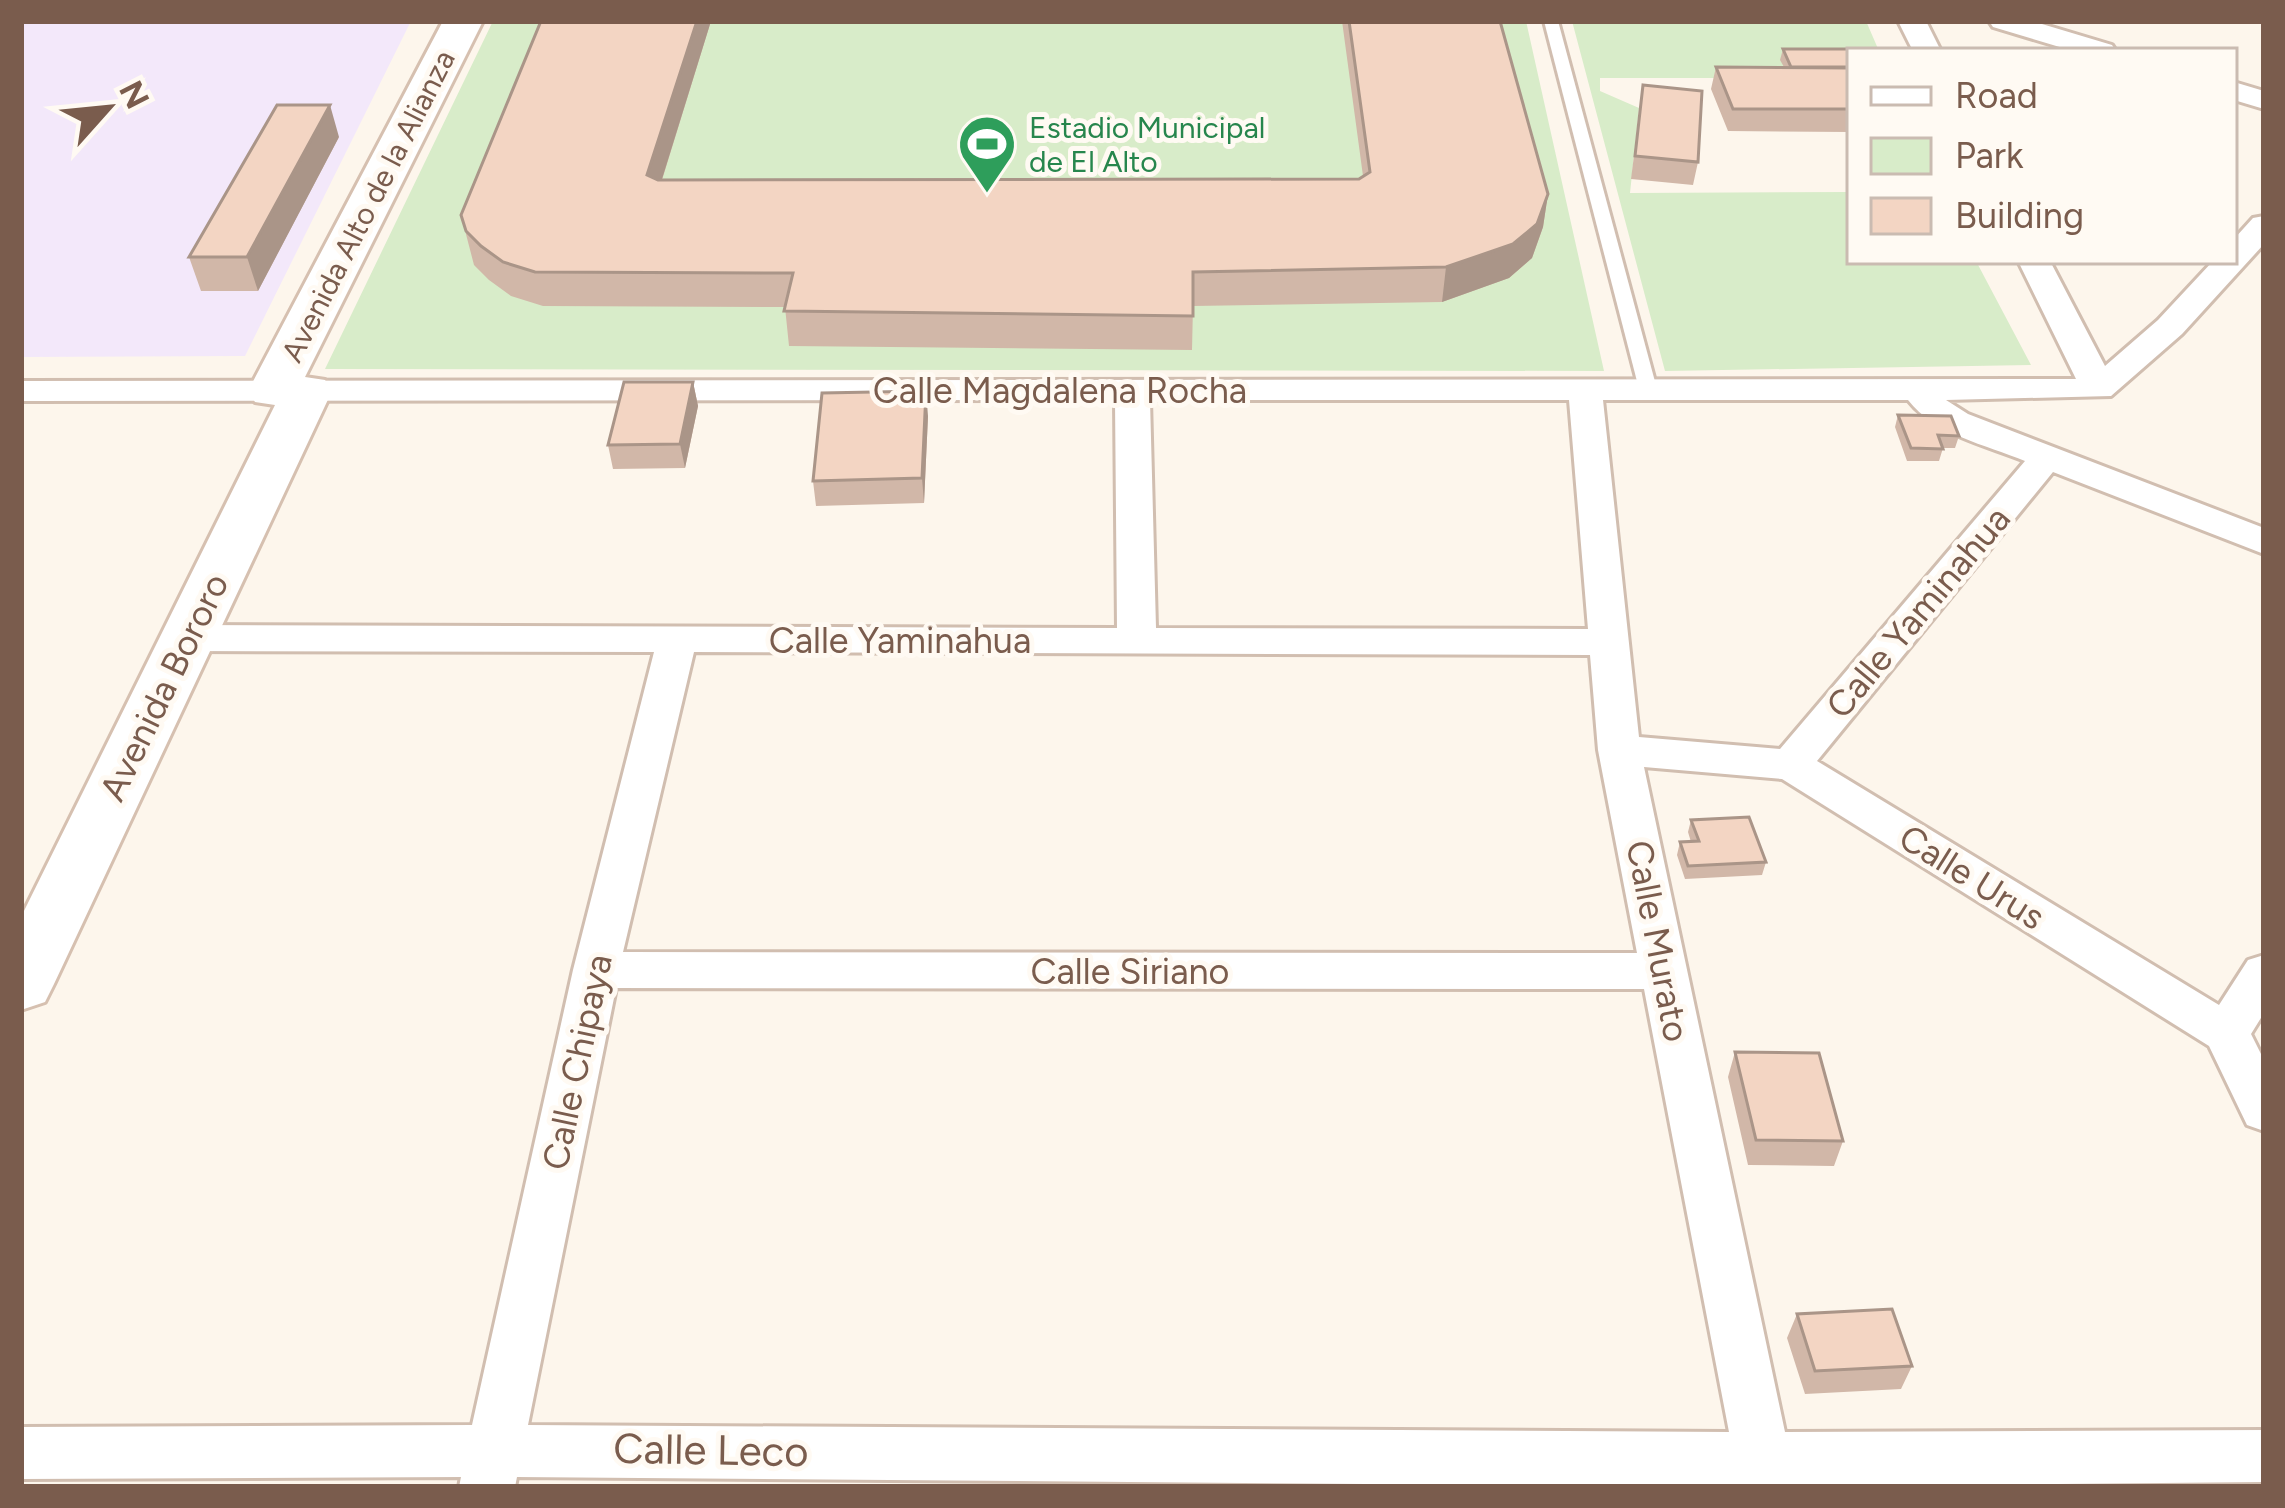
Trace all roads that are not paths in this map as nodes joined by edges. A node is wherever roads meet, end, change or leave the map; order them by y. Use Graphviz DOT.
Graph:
graph roads {
  1 [pos="463,21"];
  2 [pos="1551,21"];
  3 [pos="1912,21"];
  4 [pos="2003,21"];
  5 [pos="1926,48"];
  6 [pos="2092,48"];
  7 [pos="2264,225"];
  8 [pos="2237,254"];
  9 [pos="2036,264"];
  10 [pos="2227,264"];
  11 [pos="1585,389"];
  12 [pos="1648,389"];
  13 [pos="1918,389"];
  14 [pos="2098,389"];
  15 [pos="1132,390"];
  16 [pos="21,391"];
  17 [pos="290,391"];
  18 [pos="2046,458"];
  19 [pos="2264,542"];
  20 [pos="188,638"];
  21 [pos="677,640"];
  22 [pos="1138,641"];
  23 [pos="1612,642"];
  24 [pos="1619,750"];
  25 [pos="1791,766"];
  26 [pos="596,970"];
  27 [pos="1664,971"];
  28 [pos="24,972"];
  29 [pos="2264,974"];
  30 [pos="2227,1033"];
  31 [pos="2264,1111"];
  32 [pos="21,1453"];
  33 [pos="2264,1456"];
  34 [pos="492,1468"];
  35 [pos="1764,1474"];
  1 -- 17 [label="street, Avenida Alto de la Alianza"];
  2 -- 12 [label="lane"];
  3 -- 5 [label="street"];
  4 -- 6 [label="street"];
  7 -- 8 [label="street"];
  9 -- 14 [label="street"];
  10 -- 14 [label="street"];
  11 -- 12 [label="street, Calle Magdalena Rocha"];
  11 -- 15 [label="street, Calle Magdalena Rocha"];
  11 -- 23 [label="street, Calle Murato"];
  12 -- 13 [label="street, Calle Magdalena Rocha"];
  13 -- 14 [label="street, Calle Magdalena Rocha"];
  13 -- 18 [label="street"];
  15 -- 17 [label="street, Calle Magdalena Rocha"];
  15 -- 22 [label="street"];
  16 -- 17 [label="street, Calle Magdalena Rocha"];
  17 -- 20 [label="street, Avenida Bororo"];
  18 -- 19 [label="street"];
  18 -- 25 [label="street, Calle Yaminahua"];
  20 -- 21 [label="street, Calle Yaminahua"];
  20 -- 28 [label="street, Avenida Bororo"];
  21 -- 22 [label="street, Calle Yaminahua"];
  21 -- 26 [label="street, Calle Chipaya"];
  22 -- 23 [label="street, Calle Yaminahua"];
  23 -- 24 [label="street, Calle Murato"];
  24 -- 25 [label="street, Calle Urus"];
  24 -- 27 [label="street, Calle Murato"];
  25 -- 30 [label="street, Calle Urus"];
  26 -- 27 [label="street, Calle Siriano"];
  26 -- 34 [label="street, Calle Chipaya"];
  27 -- 35 [label="street, Calle Murato"];
  29 -- 30 [label="street"];
  30 -- 31 [label="street"];
  32 -- 34 [label="street, Calle Leco"];
  33 -- 35 [label="street, Calle Leco"];
  34 -- 35 [label="street, Calle Leco"];
}
